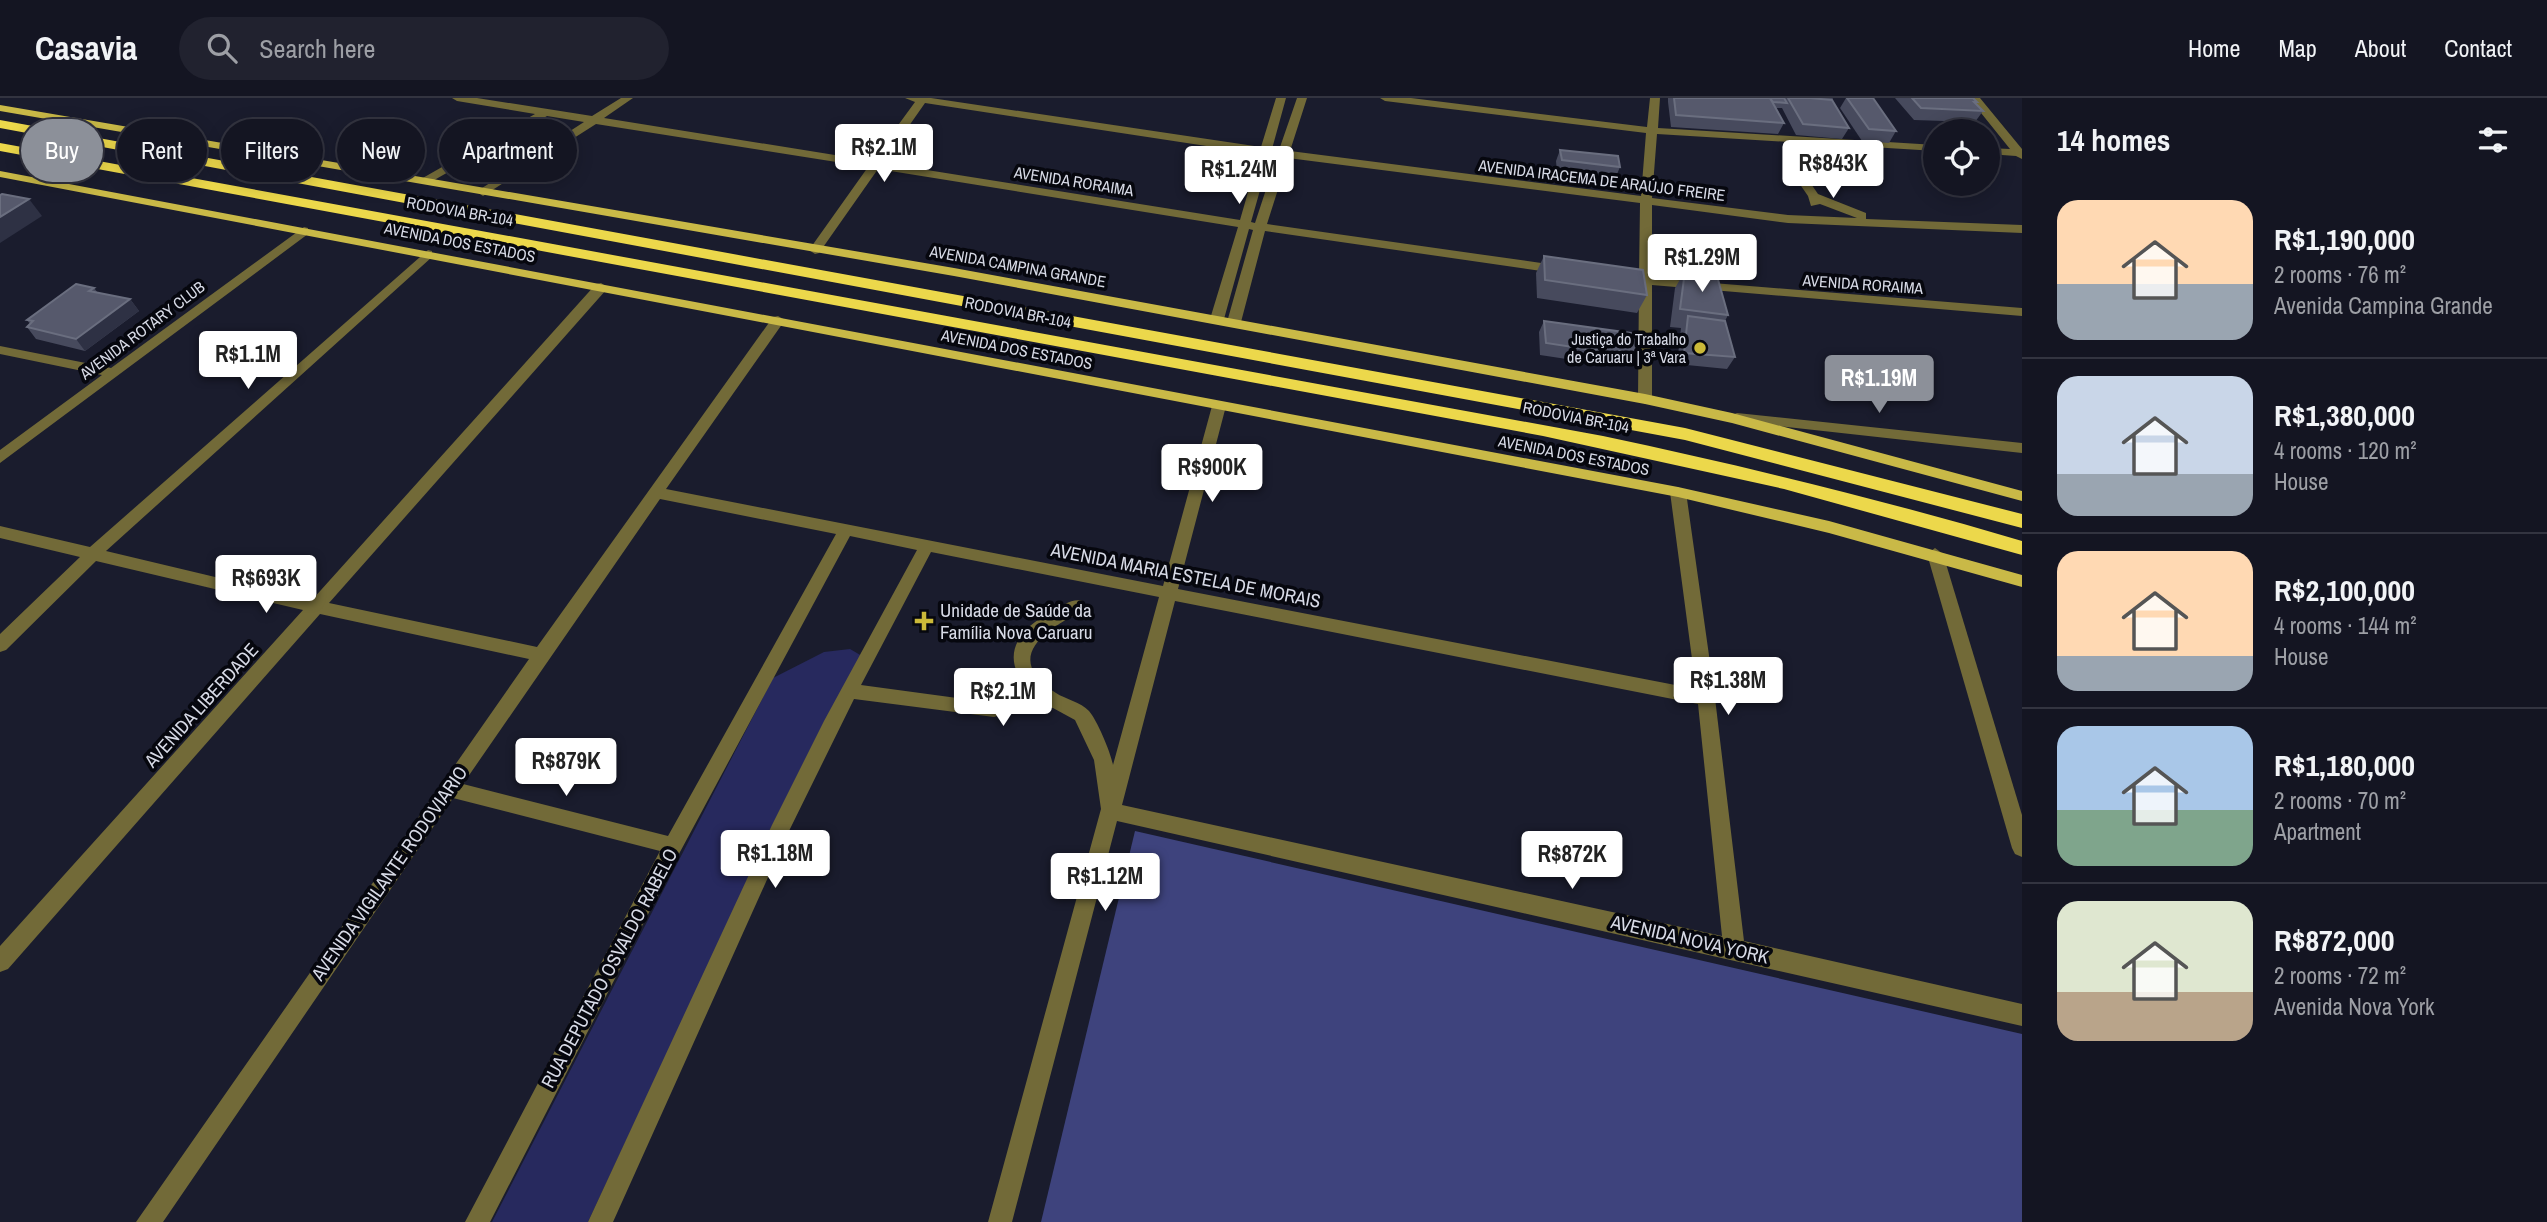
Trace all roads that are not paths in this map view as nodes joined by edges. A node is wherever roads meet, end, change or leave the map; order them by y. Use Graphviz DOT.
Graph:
graph roads {
  1 [pos="457,98"];
  2 [pos="628,98"];
  3 [pos="1281,98"];
  4 [pos="1302,98"];
  5 [pos="1385,98"];
  6 [pos="1655,98"];
  7 [pos="1974,98"];
  8 [pos="918,99"];
  9 [pos="0,108"];
  10 [pos="546,112"];
  11 [pos="593,120"];
  12 [pos="0,124"];
  13 [pos="1654,131"];
  14 [pos="0,147"];
  15 [pos="1923,147"];
  16 [pos="1264,151"];
  17 [pos="2000,152"];
  18 [pos="1284,154"];
  19 [pos="2021,154"];
  20 [pos="1792,164"];
  21 [pos="878,165"];
  22 [pos="337,166"];
  23 [pos="0,174"];
  24 [pos="425,181"];
  25 [pos="483,192"];
  26 [pos="1814,196"];
  27 [pos="1646,202"];
  28 [pos="1788,219"];
  29 [pos="1892,223"];
  30 [pos="1243,224"];
  31 [pos="1260,227"];
  32 [pos="2022,229"];
  33 [pos="304,231"];
  34 [pos="815,250"];
  35 [pos="428,254"];
  36 [pos="1577,273"];
  37 [pos="1604,276"];
  38 [pos="1646,283"];
  39 [pos="601,287"];
  40 [pos="2022,312"];
  41 [pos="1217,319"];
  42 [pos="778,320"];
  43 [pos="1234,322"];
  44 [pos="0,350"];
  45 [pos="114,373"];
  46 [pos="1645,399"];
  47 [pos="1219,406"];
  48 [pos="1732,418"];
  49 [pos="2022,448"];
  50 [pos="0,458"];
  51 [pos="1678,492"];
  52 [pos="657,493"];
  53 [pos="2022,496"];
  54 [pos="2022,521"];
  55 [pos="845,531"];
  56 [pos="0,533"];
  57 [pos="926,547"];
  58 [pos="2022,548"];
  59 [pos="1935,554"];
  60 [pos="92,555"];
  61 [pos="2022,581"];
  62 [pos="1170,593"];
  63 [pos="1077,606"];
  64 [pos="316,607"];
  65 [pos="0,645"];
  66 [pos="541,655"];
  67 [pos="849,691"];
  68 [pos="1706,698"];
  69 [pos="1052,700"];
  70 [pos="448,788"];
  71 [pos="1111,811"];
  72 [pos="673,846"];
  73 [pos="2022,848"];
  74 [pos="1734,948"];
  75 [pos="0,962"];
  76 [pos="2022,1015"];
  77 [pos="148,1222"];
  78 [pos="477,1222"];
  79 [pos="600,1222"];
  80 [pos="1000,1222"];
  1 -- 10 [label="street, AVENIDA RORAIMA"];
  2 -- 11 [label="street"];
  3 -- 16 [label="street"];
  4 -- 18 [label="street"];
  5 -- 13 [label="street"];
  6 -- 13 [label="street"];
  7 -- 19 [label="street"];
  8 -- 16 [label="street, AVENIDA IRACEMA DE ARAÚJO FREIRE"];
  8 -- 21 [label="street"];
  9 -- 22 [label="main road, AVENIDA CAMPINA GRANDE"];
  10 -- 11 [label="street, AVENIDA RORAIMA"];
  10 -- 24 [label="street"];
  11 -- 21 [label="street, AVENIDA RORAIMA"];
  11 -- 25 [label="street"];
  12 -- 54 [label="highway, RODOVIA BR-104"];
  13 -- 15 [label="street"];
  13 -- 27 [label="street"];
  14 -- 58 [label="highway, RODOVIA BR-104"];
  16 -- 18 [label="street, AVENIDA IRACEMA DE ARAÚJO FREIRE"];
  16 -- 30 [label="street"];
  17 -- 19 [label="street"];
  18 -- 27 [label="street, AVENIDA IRACEMA DE ARAÚJO FREIRE"];
  18 -- 31 [label="street"];
  20 -- 26 [label="street"];
  21 -- 30 [label="street, AVENIDA RORAIMA"];
  21 -- 34 [label="street"];
  23 -- 33 [label="main road, AVENIDA DOS ESTADOS"];
  24 -- 25 [label="main road, AVENIDA CAMPINA GRANDE"];
  25 -- 34 [label="main road, AVENIDA CAMPINA GRANDE"];
  26 -- 28 [label="street"];
  26 -- 29 [label="street"];
  27 -- 28 [label="street, AVENIDA IRACEMA DE ARAÚJO FREIRE"];
  27 -- 38 [label="street"];
  28 -- 29 [label="street, AVENIDA IRACEMA DE ARAÚJO FREIRE"];
  29 -- 32 [label="street, AVENIDA IRACEMA DE ARAÚJO FREIRE"];
  30 -- 31 [label="street, AVENIDA RORAIMA"];
  30 -- 41 [label="street"];
  31 -- 36 [label="street, AVENIDA RORAIMA"];
  31 -- 43 [label="street"];
  33 -- 35 [label="main road, AVENIDA DOS ESTADOS"];
  33 -- 45 [label="street, AVENIDA ROTARY CLUB"];
  34 -- 41 [label="main road, AVENIDA CAMPINA GRANDE"];
  35 -- 39 [label="main road, AVENIDA DOS ESTADOS"];
  35 -- 60 [label="street"];
  37 -- 38 [label="street, AVENIDA RORAIMA"];
  38 -- 40 [label="street, AVENIDA RORAIMA"];
  38 -- 46 [label="street"];
  39 -- 42 [label="main road, AVENIDA DOS ESTADOS"];
  39 -- 64 [label="street, AVENIDA LIBERDADE"];
  41 -- 43 [label="main road, AVENIDA CAMPINA GRANDE"];
  42 -- 47 [label="main road, AVENIDA DOS ESTADOS"];
  42 -- 52 [label="street, AVENIDA VIGILANTE RODOVIARIO"];
  43 -- 46 [label="main road, AVENIDA CAMPINA GRANDE"];
  44 -- 45 [label="street"];
  45 -- 50 [label="street, AVENIDA ROTARY CLUB"];
  46 -- 48 [label="main road, AVENIDA CAMPINA GRANDE"];
  47 -- 51 [label="main road, AVENIDA DOS ESTADOS"];
  47 -- 62 [label="street"];
  48 -- 49 [label="street"];
  48 -- 53 [label="main road, AVENIDA CAMPINA GRANDE"];
  51 -- 59 [label="main road, AVENIDA DOS ESTADOS"];
  51 -- 68 [label="street"];
  52 -- 55 [label="street, AVENIDA MARIA ESTELA DE MORAIS"];
  52 -- 66 [label="street, AVENIDA VIGILANTE RODOVIARIO"];
  55 -- 57 [label="street, AVENIDA MARIA ESTELA DE MORAIS"];
  55 -- 72 [label="street, RUA DEPUTADO OSVALDO RABELO"];
  56 -- 60 [label="street"];
  57 -- 62 [label="street, AVENIDA MARIA ESTELA DE MORAIS"];
  57 -- 67 [label="street"];
  59 -- 61 [label="main road, AVENIDA DOS ESTADOS"];
  59 -- 73 [label="street"];
  60 -- 64 [label="street"];
  60 -- 65 [label="street"];
  62 -- 68 [label="street, AVENIDA MARIA ESTELA DE MORAIS"];
  62 -- 71 [label="street"];
  63 -- 69 [label="street"];
  64 -- 66 [label="street"];
  64 -- 75 [label="street, AVENIDA LIBERDADE"];
  66 -- 70 [label="street, AVENIDA VIGILANTE RODOVIARIO"];
  67 -- 69 [label="street"];
  67 -- 79 [label="street"];
  68 -- 74 [label="street"];
  69 -- 71 [label="street"];
  70 -- 72 [label="street"];
  70 -- 77 [label="street, AVENIDA VIGILANTE RODOVIARIO"];
  71 -- 74 [label="street, AVENIDA NOVA YORK"];
  71 -- 80 [label="street"];
  72 -- 78 [label="street, RUA DEPUTADO OSVALDO RABELO"];
  74 -- 76 [label="street, AVENIDA NOVA YORK"];
}
